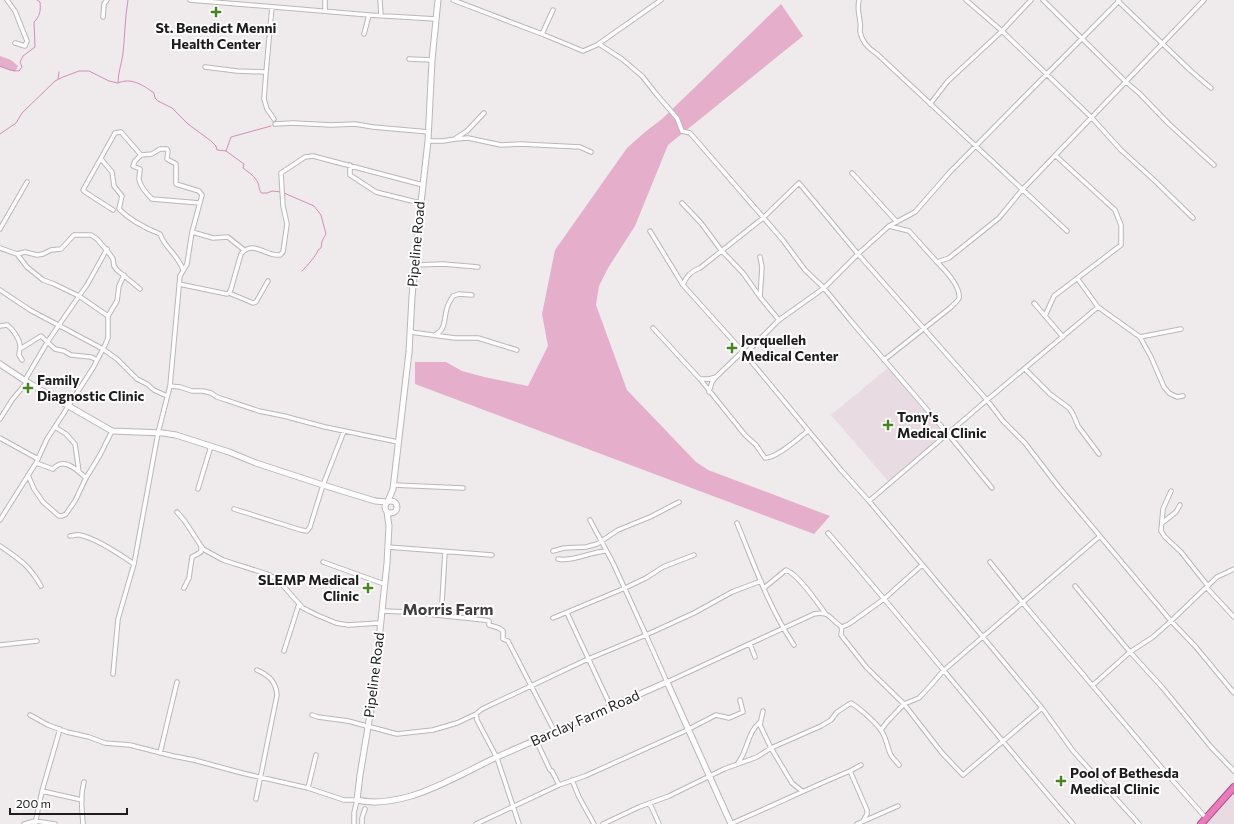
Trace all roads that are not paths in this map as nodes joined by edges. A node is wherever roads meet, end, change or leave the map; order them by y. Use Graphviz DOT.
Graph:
graph roads {
  1 [pos="7,0"];
  2 [pos="107,0"];
  3 [pos="190,0"];
  4 [pos="325,0"];
  5 [pos="380,0"];
  6 [pos="438,0"];
  7 [pos="453,0"];
  8 [pos="661,0"];
  9 [pos="859,0"];
  10 [pos="966,0"];
  11 [pos="1031,0"];
  12 [pos="1043,0"];
  13 [pos="1204,0"];
  14 [pos="1118,1"];
  15 [pos="272,7"];
  16 [pos="553,10"];
  17 [pos="325,11"];
  18 [pos="369,15"];
  19 [pos="381,16"];
  20 [pos="103,17"];
  21 [pos="436,19"];
  22 [pos="1002,31"];
  23 [pos="364,34"];
  24 [pos="542,34"];
  25 [pos="1082,38"];
  26 [pos="15,43"];
  27 [pos="599,44"];
  28 [pos="1163,44"];
  29 [pos="409,60"];
  30 [pos="432,60"];
  31 [pos="205,67"];
  32 [pos="266,72"];
  33 [pos="1046,74"];
  34 [pos="1126,82"];
  35 [pos="1211,88"];
  36 [pos="930,104"];
  37 [pos="484,113"];
  38 [pos="1092,118"];
  39 [pos="274,119"];
  40 [pos="275,124"];
  41 [pos="429,132"];
  42 [pos="455,139"];
  43 [pos="428,141"];
  44 [pos="976,147"];
  45 [pos="591,152"];
  46 [pos="141,155"];
  47 [pos="1056,156"];
  48 [pos="101,159"];
  49 [pos="350,165"];
  50 [pos="1214,165"];
  51 [pos="852,173"];
  52 [pos="27,182"];
  53 [pos="423,185"];
  54 [pos="1022,190"];
  55 [pos="420,203"];
  56 [pos="682,203"];
  57 [pos="200,204"];
  58 [pos="113,210"];
  59 [pos="763,218"];
  60 [pos="1193,218"];
  61 [pos="897,222"];
  62 [pos="889,226"];
  63 [pos="0,229"];
  64 [pos="650,231"];
  65 [pos="1067,231"];
  66 [pos="192,232"];
  67 [pos="0,248"];
  68 [pos="107,249"];
  69 [pos="244,250"];
  70 [pos="721,250"];
  71 [pos="17,254"];
  72 [pos="858,254"];
  73 [pos="760,257"];
  74 [pos="937,262"];
  75 [pos="414,265"];
  76 [pos="478,267"];
  77 [pos="183,270"];
  78 [pos="124,275"];
  79 [pos="1077,278"];
  80 [pos="268,281"];
  81 [pos="179,284"];
  82 [pos="683,285"];
  83 [pos="824,288"];
  84 [pos="140,289"];
  85 [pos="0,290"];
  86 [pos="229,293"];
  87 [pos="472,295"];
  88 [pos="79,296"];
  89 [pos="760,297"];
  90 [pos="1034,302"];
  91 [pos="1098,308"];
  92 [pos="108,316"];
  93 [pos="1045,316"];
  94 [pos="779,320"];
  95 [pos="59,325"];
  96 [pos="0,326"];
  97 [pos="653,328"];
  98 [pos="924,329"];
  99 [pos="1182,329"];
  100 [pos="410,332"];
  101 [pos="435,335"];
  102 [pos="1063,337"];
  103 [pos="1140,337"];
  104 [pos="48,341"];
  105 [pos="20,349"];
  106 [pos="103,349"];
  107 [pos="517,350"];
  108 [pos="744,352"];
  109 [pos="22,360"];
  110 [pos="97,360"];
  111 [pos="884,360"];
  112 [pos="0,364"];
  113 [pos="1025,369"];
  114 [pos="716,377"];
  115 [pos="700,379"];
  116 [pos="26,381"];
  117 [pos="170,386"];
  118 [pos="709,392"];
  119 [pos="167,396"];
  120 [pos="1184,396"];
  121 [pos="987,400"];
  122 [pos="68,406"];
  123 [pos="0,419"];
  124 [pos="55,426"];
  125 [pos="112,431"];
  126 [pos="344,431"];
  127 [pos="808,431"];
  128 [pos="158,433"];
  129 [pos="948,434"];
  130 [pos="0,438"];
  131 [pos="398,442"];
  132 [pos="211,446"];
  133 [pos="1099,454"];
  134 [pos="37,461"];
  135 [pos="79,472"];
  136 [pos="28,475"];
  137 [pos="86,478"];
  138 [pos="323,485"];
  139 [pos="393,487"];
  140 [pos="463,488"];
  141 [pos="992,488"];
  142 [pos="198,489"];
  143 [pos="1171,491"];
  144 [pos="375,501"];
  145 [pos="388,501"];
  146 [pos="869,501"];
  147 [pos="395,502"];
  148 [pos="679,502"];
  149 [pos="1180,505"];
  150 [pos="234,509"];
  151 [pos="386,511"];
  152 [pos="177,512"];
  153 [pos="395,512"];
  154 [pos="0,520"];
  155 [pos="590,520"];
  156 [pos="737,522"];
  157 [pos="1162,523"];
  158 [pos="389,526"];
  159 [pos="828,533"];
  160 [pos="70,536"];
  161 [pos="1100,536"];
  162 [pos="601,541"];
  163 [pos="0,546"];
  164 [pos="201,546"];
  165 [pos="388,547"];
  166 [pos="553,551"];
  167 [pos="606,551"];
  168 [pos="445,552"];
  169 [pos="492,555"];
  170 [pos="694,555"];
  171 [pos="558,559"];
  172 [pos="323,562"];
  173 [pos="990,562"];
  174 [pos="134,564"];
  175 [pos="922,565"];
  176 [pos="1234,569"];
  177 [pos="761,581"];
  178 [pos="384,584"];
  179 [pos="41,586"];
  180 [pos="1075,586"];
  181 [pos="1208,587"];
  182 [pos="184,588"];
  183 [pos="625,588"];
  184 [pos="764,588"];
  185 [pos="884,598"];
  186 [pos="442,602"];
  187 [pos="1022,602"];
  188 [pos="299,604"];
  189 [pos="382,611"];
  190 [pos="567,613"];
  191 [pos="826,614"];
  192 [pos="1234,617"];
  193 [pos="553,618"];
  194 [pos="1171,621"];
  195 [pos="380,623"];
  196 [pos="842,627"];
  197 [pos="783,629"];
  198 [pos="646,635"];
  199 [pos="983,636"];
  200 [pos="37,641"];
  201 [pos="750,644"];
  202 [pos="0,645"];
  203 [pos="794,645"];
  204 [pos="284,652"];
  205 [pos="1130,652"];
  206 [pos="755,657"];
  207 [pos="588,659"];
  208 [pos="257,670"];
  209 [pos="943,671"];
  210 [pos="113,674"];
  211 [pos="176,682"];
  212 [pos="667,682"];
  213 [pos="1093,685"];
  214 [pos="531,686"];
  215 [pos="1234,692"];
  216 [pos="740,700"];
  217 [pos="904,704"];
  218 [pos="611,707"];
  219 [pos="1042,708"];
  220 [pos="763,711"];
  221 [pos="476,714"];
  222 [pos="30,715"];
  223 [pos="312,715"];
  224 [pos="760,722"];
  225 [pos="368,727"];
  226 [pos="689,728"];
  227 [pos="60,729"];
  228 [pos="881,730"];
  229 [pos="555,732"];
  230 [pos="536,740"];
  231 [pos="1002,742"];
  232 [pos="771,748"];
  233 [pos="160,753"];
  234 [pos="316,755"];
  235 [pos="497,758"];
  236 [pos="738,764"];
  237 [pos="899,764"];
  238 [pos="861,765"];
  239 [pos="850,771"];
  240 [pos="1234,771"];
  241 [pos="710,776"];
  242 [pos="261,777"];
  243 [pos="572,780"];
  244 [pos="84,782"];
  245 [pos="559,785"];
  246 [pos="1234,787"];
  247 [pos="308,788"];
  248 [pos="42,791"];
  249 [pos="802,791"];
  250 [pos="82,800"];
  251 [pos="256,800"];
  252 [pos="357,800"];
  253 [pos="648,804"];
  254 [pos="514,806"];
  255 [pos="898,806"];
  256 [pos="365,810"];
  257 [pos="1206,818"];
  258 [pos="35,822"];
  259 [pos="865,822"];
  260 [pos="24,824"];
  261 [pos="55,824"];
  262 [pos="83,824"];
  263 [pos="354,824"];
  264 [pos="362,824"];
  265 [pos="476,824"];
  266 [pos="519,824"];
  267 [pos="594,824"];
  268 [pos="603,824"];
  269 [pos="659,824"];
  270 [pos="731,824"];
  271 [pos="857,824"];
  272 [pos="1073,824"];
  273 [pos="1139,824"];
  274 [pos="1201,824"];
  1 -- 26 [label="street"];
  2 -- 20 [label="street"];
  3 -- 15 [label="street"];
  4 -- 17 [label="street"];
  5 -- 19 [label="street"];
  6 -- 21 [label="street, Pipeline Road"];
  7 -- 24 [label="street"];
  8 -- 27 [label="street"];
  9 -- 36 [label="street"];
  10 -- 22 [label="street"];
  11 -- 22 [label="street"];
  12 -- 25 [label="street"];
  13 -- 28 [label="street"];
  14 -- 25 [label="street"];
  14 -- 28 [label="street"];
  15 -- 17 [label="street"];
  15 -- 32 [label="street"];
  16 -- 24 [label="street"];
  17 -- 18 [label="street"];
  18 -- 19 [label="street"];
  18 -- 23 [label="street"];
  19 -- 21 [label="street"];
  21 -- 30 [label="street, Pipeline Road"];
  22 -- 33 [label="street"];
  22 -- 36 [label="street"];
  24 -- 27 [label="street"];
  25 -- 33 [label="street"];
  25 -- 34 [label="street"];
  27 -- 59 [label="street"];
  28 -- 34 [label="street"];
  28 -- 35 [label="street"];
  29 -- 30 [label="street"];
  30 -- 41 [label="street, Pipeline Road"];
  31 -- 32 [label="street"];
  32 -- 39 [label="street"];
  33 -- 38 [label="street"];
  33 -- 44 [label="street"];
  34 -- 38 [label="street"];
  34 -- 50 [label="street"];
  36 -- 44 [label="street"];
  37 -- 42 [label="street"];
  38 -- 47 [label="street"];
  38 -- 60 [label="street"];
  40 -- 41 [label="street"];
  41 -- 43 [label="street, Pipeline Road"];
  42 -- 43 [label="street"];
  42 -- 45 [label="street"];
  43 -- 53 [label="street, Pipeline Road"];
  44 -- 54 [label="street"];
  44 -- 61 [label="street"];
  46 -- 48 [label="street"];
  46 -- 57 [label="street"];
  46 -- 57 [label="street"];
  47 -- 54 [label="street"];
  47 -- 79 [label="street"];
  48 -- 58 [label="street"];
  48 -- 77 [label="street"];
  49 -- 53 [label="street"];
  49 -- 55 [label="street"];
  49 -- 69 [label="street"];
  51 -- 61 [label="street"];
  52 -- 63 [label="street"];
  53 -- 55 [label="street, Pipeline Road"];
  54 -- 65 [label="street"];
  54 -- 74 [label="street"];
  55 -- 75 [label="street, Pipeline Road"];
  56 -- 70 [label="street"];
  57 -- 66 [label="street"];
  59 -- 70 [label="street"];
  59 -- 72 [label="street"];
  59 -- 83 [label="street"];
  61 -- 62 [label="street"];
  62 -- 72 [label="street"];
  62 -- 74 [label="street"];
  64 -- 82 [label="street"];
  66 -- 69 [label="street"];
  66 -- 77 [label="street"];
  67 -- 71 [label="street"];
  68 -- 71 [label="street"];
  68 -- 78 [label="street"];
  68 -- 88 [label="street"];
  69 -- 86 [label="street"];
  70 -- 82 [label="street"];
  70 -- 89 [label="street"];
  71 -- 88 [label="street"];
  72 -- 83 [label="street"];
  72 -- 98 [label="street"];
  73 -- 89 [label="street"];
  74 -- 98 [label="street"];
  75 -- 76 [label="street"];
  75 -- 100 [label="street, Pipeline Road"];
  77 -- 81 [label="street"];
  78 -- 84 [label="street"];
  78 -- 92 [label="street"];
  79 -- 91 [label="street"];
  79 -- 93 [label="street"];
  80 -- 86 [label="street"];
  81 -- 86 [label="street"];
  81 -- 117 [label="street"];
  82 -- 108 [label="street"];
  83 -- 94 [label="street"];
  83 -- 111 [label="street"];
  85 -- 95 [label="street"];
  87 -- 101 [label="street"];
  88 -- 92 [label="street"];
  88 -- 95 [label="street"];
  89 -- 94 [label="street"];
  90 -- 93 [label="street"];
  91 -- 102 [label="street"];
  91 -- 103 [label="street"];
  92 -- 106 [label="street"];
  93 -- 102 [label="street"];
  94 -- 108 [label="street"];
  95 -- 104 [label="street"];
  95 -- 106 [label="street"];
  96 -- 105 [label="street"];
  97 -- 115 [label="street"];
  98 -- 111 [label="street"];
  98 -- 121 [label="street"];
  99 -- 103 [label="street"];
  100 -- 101 [label="street"];
  100 -- 131 [label="street, Pipeline Road"];
  101 -- 107 [label="street"];
  102 -- 113 [label="street"];
  103 -- 120 [label="street"];
  104 -- 105 [label="street"];
  104 -- 110 [label="street"];
  104 -- 116 [label="street"];
  105 -- 109 [label="street"];
  106 -- 110 [label="street"];
  106 -- 119 [label="street"];
  108 -- 114 [label="street"];
  108 -- 127 [label="street"];
  110 -- 122 [label="street"];
  111 -- 129 [label="street"];
  112 -- 116 [label="street"];
  113 -- 121 [label="street"];
  113 -- 133 [label="street"];
  114 -- 115 [label="street"];
  114 -- 118 [label="street"];
  115 -- 118 [label="street"];
  116 -- 122 [label="street"];
  116 -- 123 [label="street"];
  117 -- 119 [label="street"];
  117 -- 126 [label="street"];
  118 -- 127 [label="street"];
  119 -- 128 [label="street"];
  121 -- 129 [label="street"];
  121 -- 161 [label="street"];
  122 -- 124 [label="street"];
  122 -- 125 [label="street"];
  124 -- 134 [label="street"];
  124 -- 135 [label="street"];
  125 -- 128 [label="street"];
  125 -- 137 [label="street"];
  126 -- 131 [label="street"];
  126 -- 138 [label="street"];
  127 -- 146 [label="street"];
  128 -- 132 [label="street"];
  128 -- 174 [label="street"];
  129 -- 141 [label="street"];
  129 -- 146 [label="street"];
  130 -- 134 [label="street"];
  131 -- 139 [label="street, Pipeline Road"];
  132 -- 138 [label="street"];
  132 -- 142 [label="street"];
  134 -- 135 [label="street"];
  134 -- 136 [label="street"];
  135 -- 137 [label="street"];
  136 -- 137 [label="street"];
  136 -- 154 [label="street"];
  138 -- 144 [label="street"];
  138 -- 150 [label="street"];
  139 -- 140 [label="street"];
  139 -- 145 [label="street, Pipeline Road"];
  139 -- 147 [label="street, Pipeline Road"];
  143 -- 157 [label="street"];
  144 -- 145 [label="street"];
  144 -- 151 [label="street"];
  145 -- 147 [label="street"];
  145 -- 151 [label="street"];
  146 -- 175 [label="street"];
  147 -- 153 [label="street"];
  148 -- 162 [label="street"];
  149 -- 157 [label="street"];
  151 -- 153 [label="street"];
  151 -- 158 [label="street, Pipeline Road"];
  152 -- 164 [label="street"];
  153 -- 158 [label="street, Pipeline Road"];
  155 -- 162 [label="street"];
  156 -- 177 [label="street"];
  157 -- 181 [label="street"];
  158 -- 165 [label="street, Pipeline Road"];
  159 -- 185 [label="street"];
  160 -- 174 [label="street"];
  161 -- 187 [label="street"];
  161 -- 194 [label="street"];
  162 -- 166 [label="street"];
  162 -- 167 [label="street"];
  163 -- 179 [label="street"];
  164 -- 182 [label="street"];
  164 -- 188 [label="street"];
  165 -- 168 [label="street"];
  165 -- 178 [label="street, Pipeline Road"];
  167 -- 171 [label="street"];
  167 -- 183 [label="street"];
  168 -- 169 [label="street"];
  168 -- 186 [label="street"];
  170 -- 183 [label="street"];
  172 -- 178 [label="street"];
  173 -- 187 [label="street"];
  174 -- 210 [label="street"];
  175 -- 185 [label="street"];
  175 -- 199 [label="street"];
  176 -- 181 [label="street"];
  177 -- 184 [label="street"];
  177 -- 198 [label="street"];
  178 -- 189 [label="street, Pipeline Road"];
  180 -- 205 [label="street"];
  181 -- 192 [label="street"];
  181 -- 194 [label="street"];
  183 -- 190 [label="street"];
  183 -- 198 [label="street"];
  184 -- 191 [label="street"];
  184 -- 197 [label="street"];
  185 -- 196 [label="street"];
  185 -- 209 [label="street"];
  187 -- 199 [label="street"];
  187 -- 213 [label="street"];
  188 -- 195 [label="street"];
  188 -- 204 [label="street"];
  189 -- 195 [label="street, Pipeline Road"];
  189 -- 214 [label="street"];
  190 -- 193 [label="street"];
  190 -- 207 [label="street"];
  191 -- 196 [label="street"];
  191 -- 197 [label="street"];
  194 -- 205 [label="street"];
  194 -- 215 [label="street"];
  195 -- 225 [label="street, Pipeline Road"];
  196 -- 217 [label="street"];
  197 -- 201 [label="street"];
  197 -- 203 [label="street"];
  198 -- 207 [label="street"];
  198 -- 212 [label="street"];
  199 -- 209 [label="street"];
  199 -- 219 [label="street"];
  200 -- 202 [label="street"];
  201 -- 206 [label="street"];
  201 -- 212 [label="street"];
  205 -- 213 [label="street"];
  205 -- 240 [label="street"];
  207 -- 214 [label="street"];
  207 -- 218 [label="street"];
  208 -- 242 [label="street"];
  209 -- 217 [label="street"];
  209 -- 231 [label="street"];
  211 -- 233 [label="street"];
  212 -- 218 [label="street, Barclay Farm Road"];
  212 -- 226 [label="street"];
  213 -- 257 [label="street"];
  214 -- 221 [label="street"];
  214 -- 229 [label="street"];
  216 -- 226 [label="street"];
  217 -- 228 [label="street"];
  217 -- 231 [label="street"];
  218 -- 229 [label="street, Barclay Farm Road"];
  219 -- 231 [label="street"];
  219 -- 273 [label="street"];
  220 -- 224 [label="street"];
  221 -- 225 [label="street"];
  221 -- 235 [label="street"];
  222 -- 227 [label="street"];
  223 -- 225 [label="street"];
  224 -- 232 [label="street"];
  224 -- 236 [label="street"];
  225 -- 252 [label="street, Pipeline Road"];
  226 -- 241 [label="street"];
  226 -- 243 [label="street"];
  227 -- 233 [label="street"];
  227 -- 248 [label="street"];
  228 -- 232 [label="street"];
  228 -- 237 [label="street"];
  229 -- 230 [label="street, Barclay Farm Road"];
  230 -- 235 [label="street, Barclay Farm Road"];
  230 -- 245 [label="street"];
  231 -- 272 [label="street"];
  232 -- 236 [label="street"];
  232 -- 249 [label="street"];
  233 -- 242 [label="street"];
  234 -- 247 [label="street"];
  235 -- 252 [label="street, Barclay Farm Road"];
  235 -- 254 [label="street"];
  236 -- 241 [label="street"];
  238 -- 239 [label="street"];
  239 -- 249 [label="street"];
  239 -- 259 [label="street"];
  241 -- 253 [label="street"];
  241 -- 270 [label="street"];
  242 -- 247 [label="street"];
  242 -- 251 [label="street"];
  243 -- 245 [label="street"];
  243 -- 267 [label="street"];
  244 -- 250 [label="street"];
  245 -- 254 [label="street"];
  246 -- 257 [label="highway"];
  247 -- 252 [label="street"];
  248 -- 250 [label="street"];
  248 -- 258 [label="street"];
  249 -- 270 [label="street"];
  250 -- 262 [label="street"];
  252 -- 263 [label="street, Pipeline Road"];
  253 -- 268 [label="street"];
  253 -- 269 [label="street"];
  254 -- 265 [label="street"];
  254 -- 266 [label="street"];
  255 -- 259 [label="street"];
  256 -- 264 [label="street"];
  257 -- 274 [label="highway"];
  258 -- 260 [label="street"];
  258 -- 261 [label="street"];
  259 -- 271 [label="street"];
}
